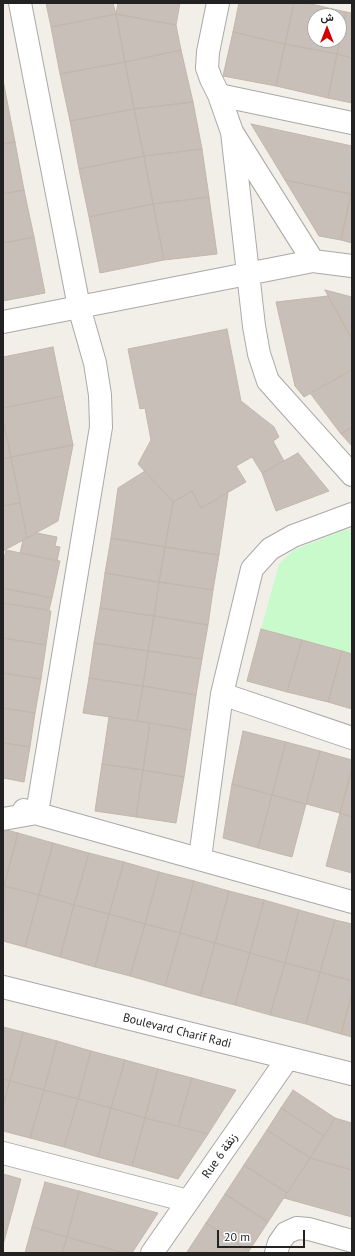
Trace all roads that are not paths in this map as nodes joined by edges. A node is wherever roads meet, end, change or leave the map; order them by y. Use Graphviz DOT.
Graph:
graph roads {
  1 [pos="20,3"];
  2 [pos="218,3"];
  3 [pos="219,95"];
  4 [pos="352,123"];
  5 [pos="232,132"];
  6 [pos="313,261"];
  7 [pos="352,266"];
  8 [pos="249,274"];
  9 [pos="79,307"];
  10 [pos="3,322"];
  11 [pos="352,475"];
  12 [pos="352,514"];
  13 [pos="222,694"];
  14 [pos="352,738"];
  15 [pos="3,806"];
  16 [pos="37,813"];
  17 [pos="3,819"];
  18 [pos="200,858"];
  19 [pos="352,902"];
  20 [pos="3,987"];
  21 [pos="288,1058"];
  22 [pos="352,1074"];
  23 [pos="3,1153"];
  24 [pos="188,1201"];
  25 [pos="352,1241"];
  26 [pos="152,1253"];
  27 [pos="276,1253"];
  1 -- 9 [label="street"];
  2 -- 3 [label="street"];
  3 -- 4 [label="street"];
  3 -- 5 [label="street"];
  5 -- 6 [label="street"];
  5 -- 8 [label="street"];
  6 -- 7 [label="street"];
  6 -- 8 [label="street"];
  8 -- 9 [label="street"];
  8 -- 11 [label="street"];
  9 -- 10 [label="street"];
  9 -- 16 [label="street"];
  12 -- 13 [label="street"];
  13 -- 14 [label="street"];
  13 -- 18 [label="street"];
  15 -- 16 [label="street"];
  16 -- 17 [label="street"];
  16 -- 18 [label="street"];
  18 -- 19 [label="street"];
  20 -- 21 [label="street, Boulevard Charif Radi"];
  21 -- 22 [label="street, Boulevard Charif Radi"];
  21 -- 24 [label="street, Rue 6 زنقة"];
  23 -- 24 [label="street"];
  24 -- 26 [label="street, Rue 6 زنقة"];
  25 -- 27 [label="street"];
}
